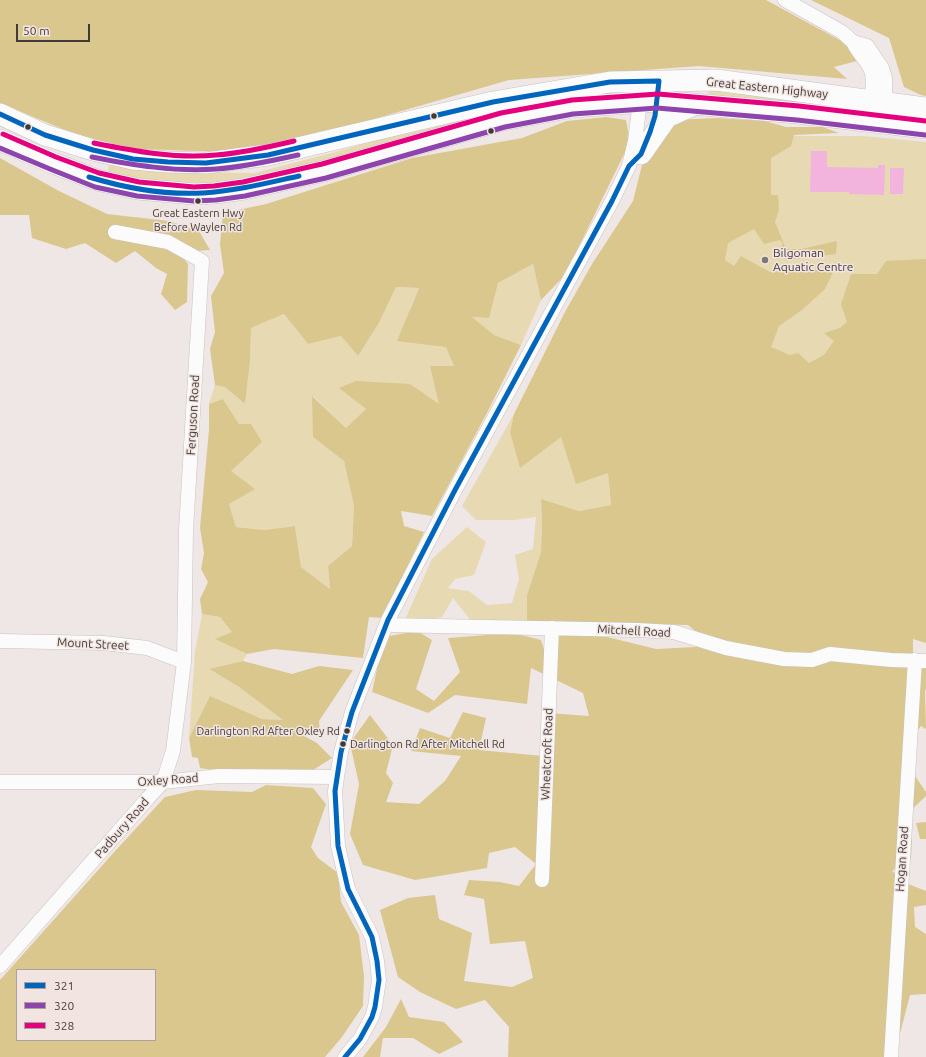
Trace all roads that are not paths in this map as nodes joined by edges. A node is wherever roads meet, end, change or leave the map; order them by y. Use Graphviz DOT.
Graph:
graph roads {
  1 [pos="785,0"];
  2 [pos="650,91"];
  3 [pos="877,101"];
  4 [pos="697,104"];
  5 [pos="926,108"];
  6 [pos="0,114"];
  7 [pos="870,122"];
  8 [pos="926,128"];
  9 [pos="0,140"];
  10 [pos="635,160"];
  11 [pos="115,232"];
  12 [pos="386,625"];
  13 [pos="552,628"];
  14 [pos="0,641"];
  15 [pos="920,660"];
  16 [pos="184,662"];
  17 [pos="337,777"];
  18 [pos="0,782"];
  19 [pos="163,782"];
  20 [pos="542,880"];
  21 [pos="0,966"];
  22 [pos="345,1057"];
  23 [pos="891,1057"];
  1 -- 3 [label="street"];
  2 -- 3 [label="highway, Great Eastern Highway"];
  2 -- 4 [label="highway, Great Eastern Highway"];
  2 -- 6 [label="highway, Great Eastern Highway"];
  2 -- 9 [label="highway, Great Eastern Highway"];
  2 -- 10 [label="street"];
  3 -- 5 [label="highway, Great Eastern Highway"];
  3 -- 7 [label="street"];
  4 -- 7 [label="highway, Great Eastern Highway"];
  4 -- 10 [label="highway"];
  7 -- 8 [label="highway, Great Eastern Highway"];
  10 -- 12 [label="street"];
  11 -- 16 [label="street, Ferguson Road"];
  12 -- 13 [label="street, Mitchell Road"];
  12 -- 17 [label="street"];
  13 -- 15 [label="street, Mitchell Road"];
  13 -- 20 [label="street, Wheatcroft Road"];
  14 -- 16 [label="street, Mount Street"];
  15 -- 23 [label="street, Hogan Road"];
  16 -- 19 [label="street, Padbury Road"];
  17 -- 19 [label="street, Oxley Road"];
  17 -- 22 [label="street"];
  18 -- 19 [label="street, Oxley Road"];
  19 -- 21 [label="street, Padbury Road"];
}
